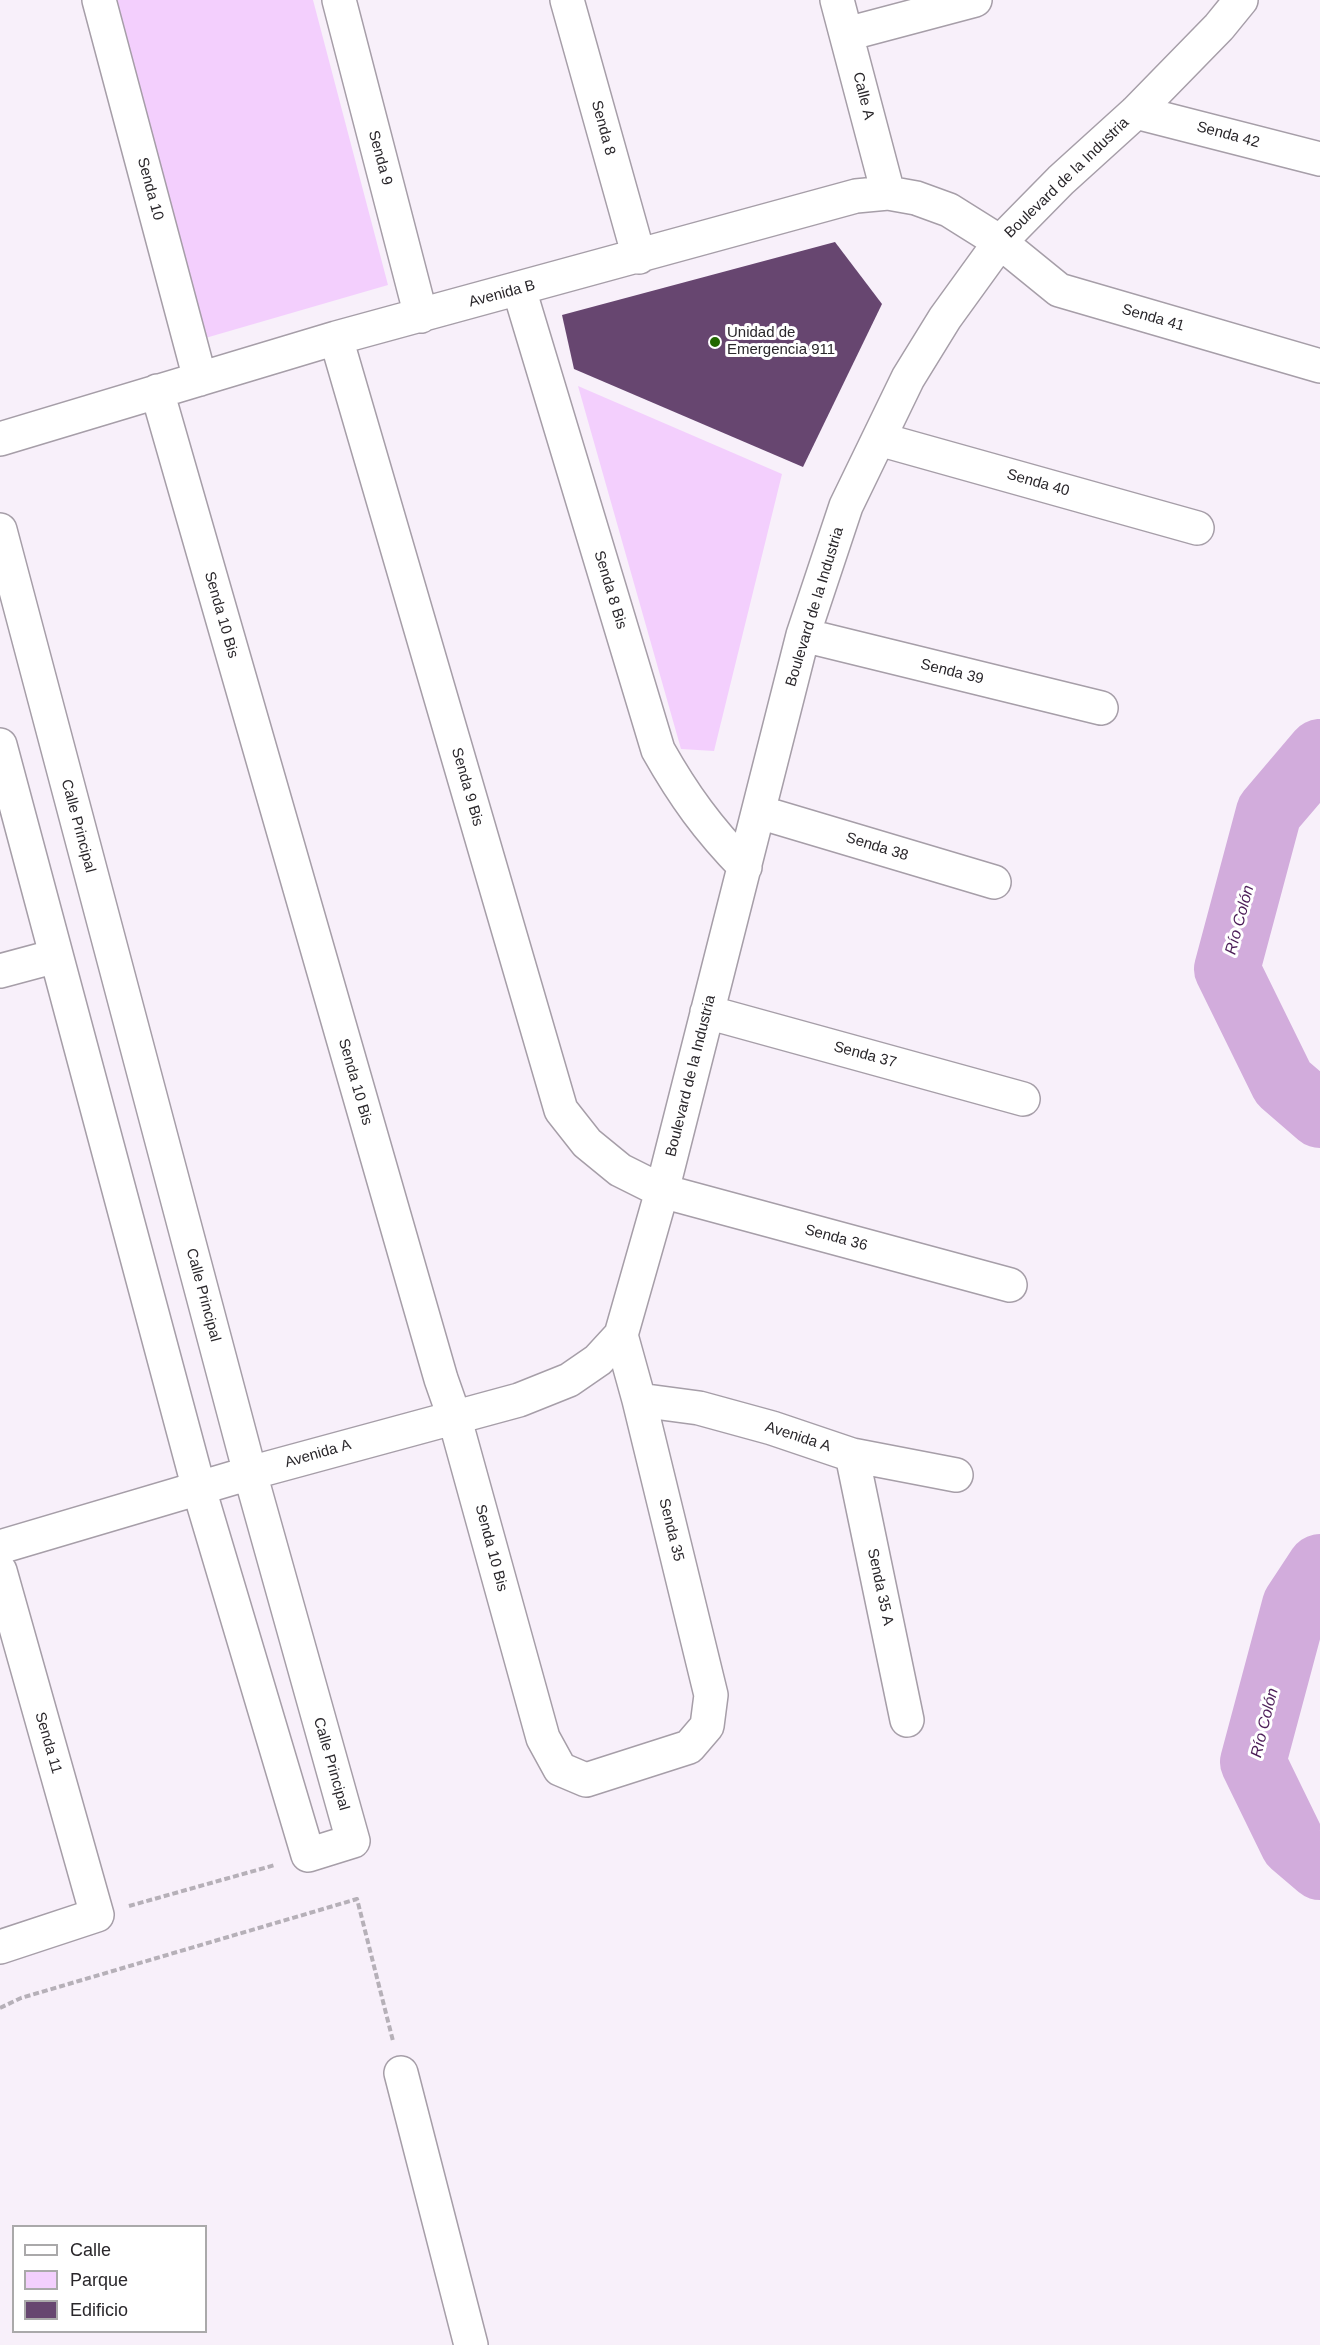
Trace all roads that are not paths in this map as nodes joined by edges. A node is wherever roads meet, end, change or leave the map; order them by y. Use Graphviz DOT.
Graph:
graph roads {
  1 [pos="99,0"];
  2 [pos="339,0"];
  3 [pos="567,0"];
  4 [pos="837,0"];
  5 [pos="975,0"];
  6 [pos="1241,0"];
  7 [pos="847,34"];
  8 [pos="1136,112"];
  9 [pos="1320,159"];
  10 [pos="888,193"];
  11 [pos="1000,242"];
  12 [pos="639,257"];
  13 [pos="519,289"];
  14 [pos="421,316"];
  15 [pos="336,338"];
  16 [pos="1320,366"];
  17 [pos="200,379"];
  18 [pos="157,391"];
  19 [pos="0,439"];
  20 [pos="879,439"];
  21 [pos="1197,528"];
  22 [pos="0,530"];
  23 [pos="803,635"];
  24 [pos="1101,708"];
  25 [pos="0,745"];
  26 [pos="759,812"];
  27 [pos="745,867"];
  28 [pos="994,882"];
  29 [pos="56,956"];
  30 [pos="0,971"];
  31 [pos="707,1012"];
  32 [pos="1023,1099"];
  33 [pos="662,1191"];
  34 [pos="1010,1285"];
  35 [pos="621,1335"];
  36 [pos="639,1400"];
  37 [pos="454,1416"];
  38 [pos="852,1455"];
  39 [pos="250,1473"];
  40 [pos="956,1475"];
  41 [pos="199,1489"];
  42 [pos="0,1547"];
  43 [pos="0,1571"];
  44 [pos="907,1720"];
  45 [pos="560,1769"];
  46 [pos="0,1947"];
  47 [pos="401,2073"];
  48 [pos="471,2345"];
  1 -- 17 [label="street, Senda 10"];
  2 -- 14 [label="street, Senda 9"];
  3 -- 12 [label="street, Senda 8"];
  4 -- 7 [label="street, Calle A"];
  5 -- 7 [label="street"];
  6 -- 8 [label="street, Boulevard de la Industria"];
  7 -- 10 [label="street, Calle A"];
  8 -- 9 [label="street, Senda 42"];
  8 -- 11 [label="street, Boulevard de la Industria"];
  10 -- 11 [label="street, Avenida B"];
  10 -- 12 [label="street, Avenida B"];
  11 -- 16 [label="street, Senda 41"];
  11 -- 20 [label="street, Boulevard de la Industria"];
  12 -- 13 [label="street, Avenida B"];
  13 -- 14 [label="street, Avenida B"];
  13 -- 27 [label="street, Senda 8 Bis"];
  14 -- 15 [label="street, Avenida B"];
  15 -- 17 [label="street, Avenida B"];
  15 -- 33 [label="street, Senda 9 Bis"];
  17 -- 18 [label="street, Avenida B"];
  18 -- 19 [label="street, Avenida B"];
  18 -- 37 [label="street, Senda 10 Bis"];
  20 -- 21 [label="street, Senda 40"];
  20 -- 23 [label="street, Boulevard de la Industria"];
  22 -- 39 [label="street, Calle Principal"];
  23 -- 24 [label="street, Senda 39"];
  23 -- 26 [label="street, Boulevard de la Industria"];
  25 -- 29 [label="street"];
  26 -- 27 [label="street, Boulevard de la Industria"];
  26 -- 28 [label="street, Senda 38"];
  27 -- 31 [label="street, Boulevard de la Industria"];
  29 -- 30 [label="street"];
  29 -- 41 [label="street"];
  31 -- 32 [label="street, Senda 37"];
  31 -- 33 [label="street, Boulevard de la Industria"];
  33 -- 34 [label="street, Senda 36"];
  33 -- 35 [label="street, Boulevard de la Industria"];
  35 -- 36 [label="street, Senda 35"];
  35 -- 37 [label="street, Avenida A"];
  36 -- 38 [label="street, Avenida A"];
  36 -- 45 [label="street, Senda 35"];
  37 -- 39 [label="street, Avenida A"];
  37 -- 45 [label="street, Senda 10 Bis"];
  38 -- 40 [label="street, Avenida A"];
  38 -- 44 [label="street, Senda 35 A"];
  39 -- 41 [label="street, Avenida A"];
  39 -- 41 [label="street, Calle Principal"];
  41 -- 42 [label="street, Avenida A"];
  43 -- 46 [label="street, Senda 11"];
  47 -- 48 [label="street"];
}
